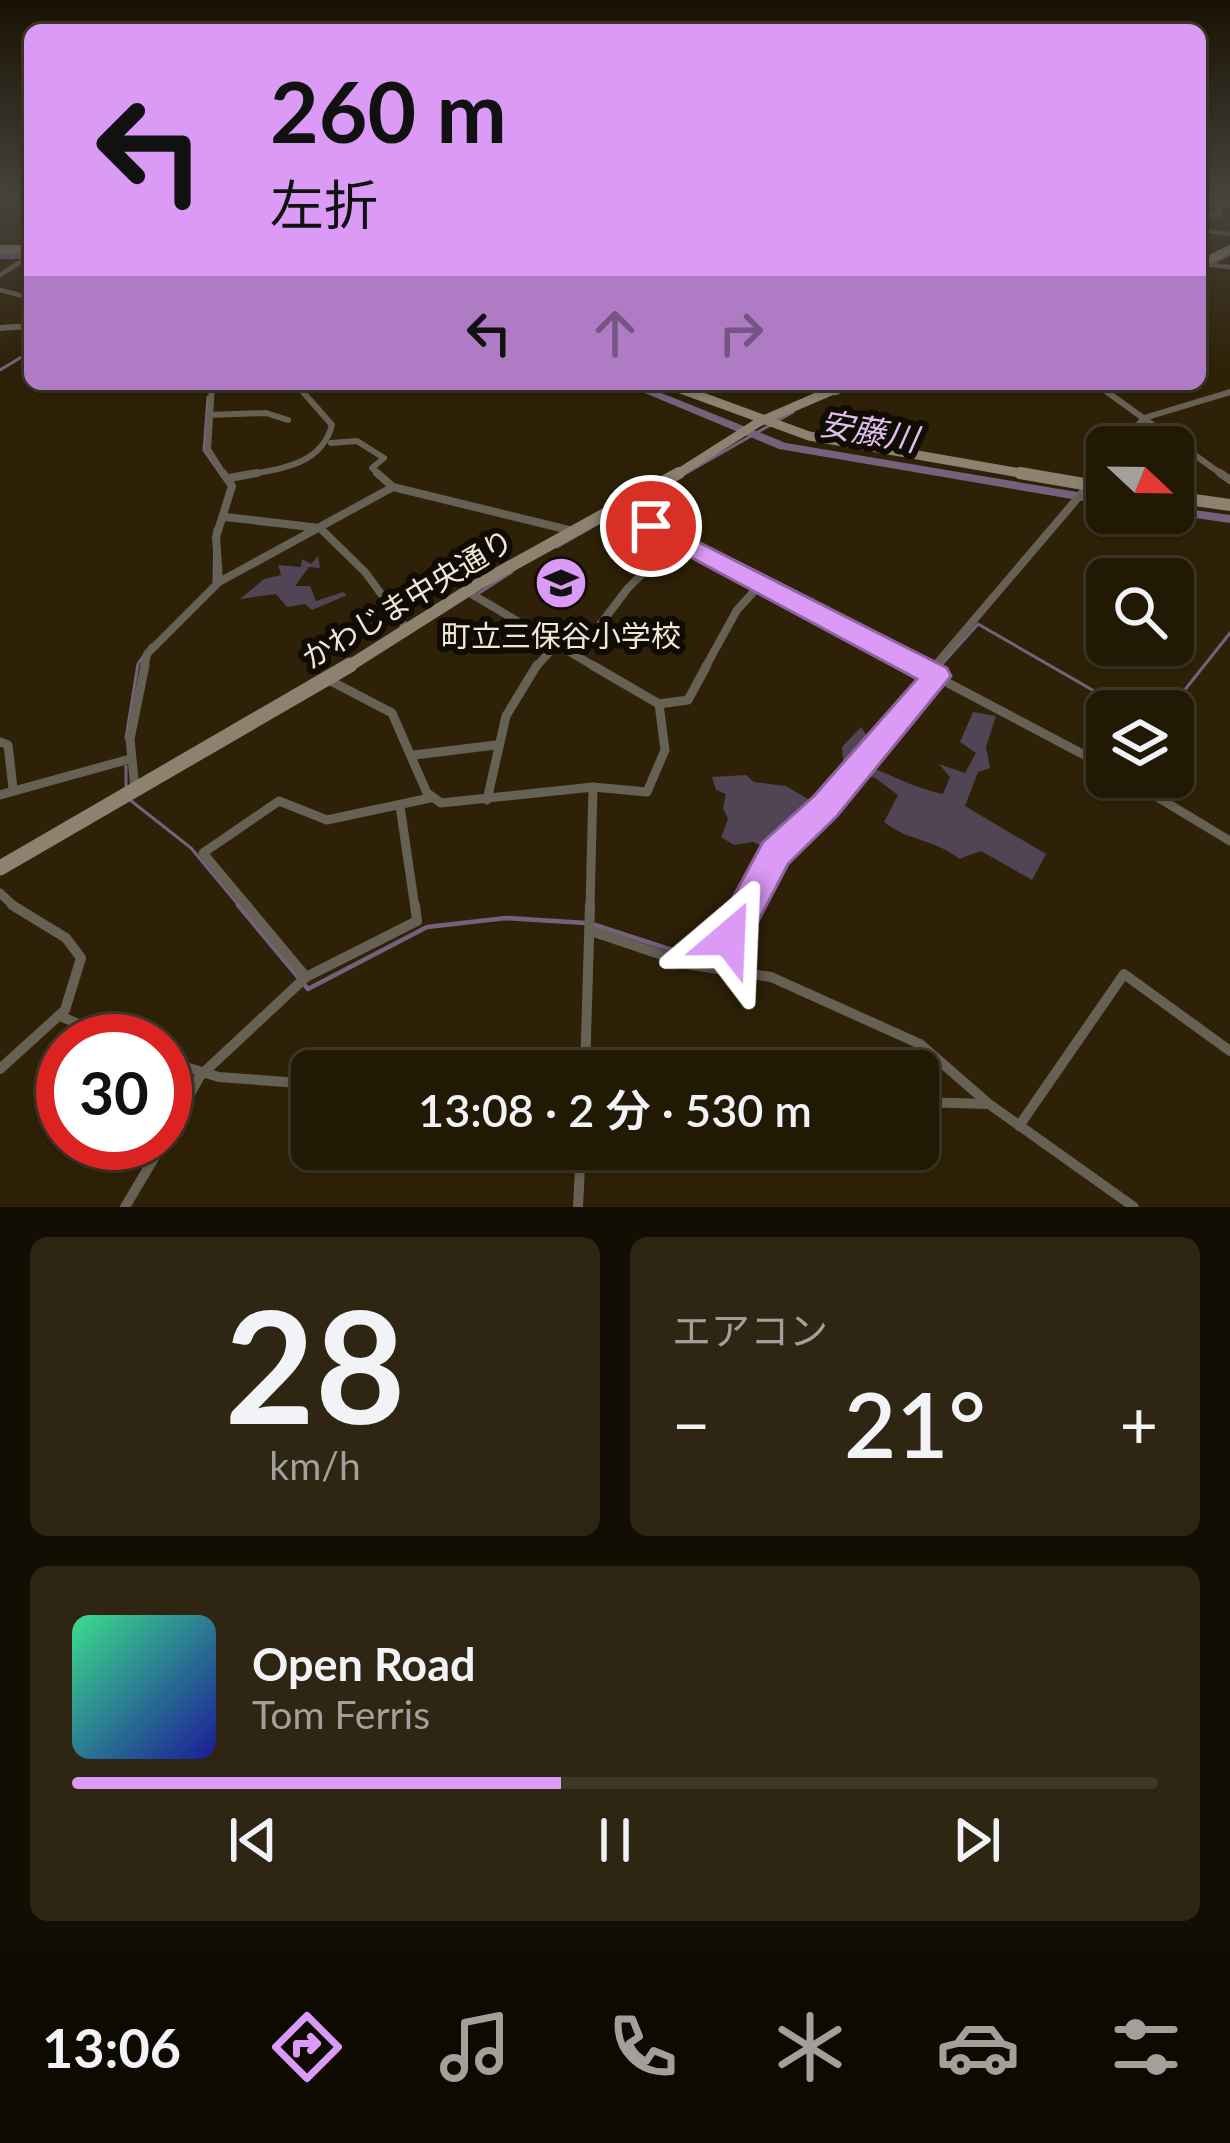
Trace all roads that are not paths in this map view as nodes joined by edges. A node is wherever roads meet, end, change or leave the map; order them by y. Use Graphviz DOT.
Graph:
graph roads {
  1 [pos="211,390"];
  2 [pos="301,390"];
  3 [pos="680,390"];
  4 [pos="833,390"];
  5 [pos="1104,390"];
  6 [pos="1230,392"];
  7 [pos="208,415"];
  8 [pos="1144,418"];
  9 [pos="288,420"];
  10 [pos="754,424"];
  11 [pos="1137,426"];
  12 [pos="331,443"];
  13 [pos="229,478"];
  14 [pos="1230,480"];
  15 [pos="1086,486"];
  16 [pos="393,488"];
  17 [pos="1086,488"];
  18 [pos="1194,500"];
  19 [pos="1230,505"];
  20 [pos="618,508"];
  21 [pos="225,517"];
  22 [pos="322,529"];
  23 [pos="574,532"];
  24 [pos="677,540"];
  25 [pos="220,582"];
  26 [pos="759,586"];
  27 [pos="466,591"];
  28 [pos="407,628"];
  29 [pos="555,646"];
  30 [pos="578,655"];
  31 [pos="933,674"];
  32 [pos="324,678"];
  33 [pos="659,704"];
  34 [pos="0,742"];
  35 [pos="496,745"];
  36 [pos="414,755"];
  37 [pos="1086,756"];
  38 [pos="130,759"];
  39 [pos="13,788"];
  40 [pos="593,788"];
  41 [pos="135,789"];
  42 [pos="0,795"];
  43 [pos="430,798"];
  44 [pos="1159,798"];
  45 [pos="487,800"];
  46 [pos="400,806"];
  47 [pos="1230,841"];
  48 [pos="0,868"];
  49 [pos="0,893"];
  50 [pos="591,931"];
  51 [pos="715,967"];
  52 [pos="306,977"];
  53 [pos="61,1014"];
  54 [pos="36,1037"];
  55 [pos="586,1050"];
  56 [pos="1230,1051"];
  57 [pos="0,1069"];
  58 [pos="192,1073"];
  59 [pos="200,1076"];
  60 [pos="291,1082"];
  61 [pos="192,1090"];
  62 [pos="939,1103"];
  63 [pos="988,1104"];
  64 [pos="1019,1126"];
  65 [pos="147,1170"];
  66 [pos="580,1170"];
  67 [pos="125,1207"];
  68 [pos="578,1207"];
  69 [pos="1133,1207"];
  1 -- 7 [label="street"];
  2 -- 12 [label="street"];
  3 -- 10 [label="street"];
  4 -- 10 [label="street, かわじま中央通り"];
  5 -- 8 [label="street"];
  6 -- 8 [label="street"];
  7 -- 9 [label="street"];
  7 -- 13 [label="street"];
  8 -- 11 [label="street"];
  8 -- 14 [label="street"];
  10 -- 15 [label="street"];
  10 -- 20 [label="street, かわじま中央通り"];
  12 -- 13 [label="street"];
  12 -- 16 [label="street"];
  13 -- 21 [label="street"];
  16 -- 22 [label="street"];
  16 -- 23 [label="street"];
  17 -- 31 [label="street"];
  18 -- 19 [label="street"];
  20 -- 23 [label="street, かわじま中央通り"];
  20 -- 24 [label="street"];
  21 -- 22 [label="street"];
  21 -- 25 [label="street"];
  22 -- 25 [label="street"];
  22 -- 28 [label="street"];
  23 -- 27 [label="street, かわじま中央通り"];
  24 -- 26 [label="street"];
  24 -- 30 [label="street"];
  25 -- 38 [label="street"];
  26 -- 31 [label="street"];
  26 -- 33 [label="street"];
  27 -- 28 [label="street, かわじま中央通り"];
  27 -- 29 [label="street"];
  28 -- 32 [label="street, かわじま中央通り"];
  29 -- 30 [label="street"];
  29 -- 35 [label="street"];
  30 -- 33 [label="street"];
  31 -- 37 [label="street"];
  31 -- 51 [label="street"];
  32 -- 36 [label="street"];
  32 -- 41 [label="street, かわじま中央通り"];
  33 -- 40 [label="street"];
  34 -- 39 [label="street"];
  35 -- 36 [label="street"];
  35 -- 45 [label="street"];
  36 -- 43 [label="street"];
  38 -- 39 [label="street"];
  38 -- 41 [label="street"];
  39 -- 42 [label="street"];
  40 -- 45 [label="street"];
  40 -- 50 [label="street"];
  41 -- 48 [label="street, かわじま中央通り"];
  43 -- 45 [label="street"];
  43 -- 46 [label="street"];
  44 -- 47 [label="street"];
  46 -- 52 [label="street"];
  46 -- 52 [label="street"];
  49 -- 53 [label="street"];
  50 -- 51 [label="street"];
  50 -- 55 [label="street"];
  51 -- 63 [label="street"];
  52 -- 59 [label="street"];
  54 -- 57 [label="street"];
  56 -- 64 [label="street"];
  58 -- 59 [label="street"];
  59 -- 60 [label="street"];
  59 -- 61 [label="street"];
  62 -- 63 [label="street"];
  63 -- 64 [label="street"];
  64 -- 69 [label="street"];
  65 -- 67 [label="street"];
  66 -- 68 [label="street"];
}
